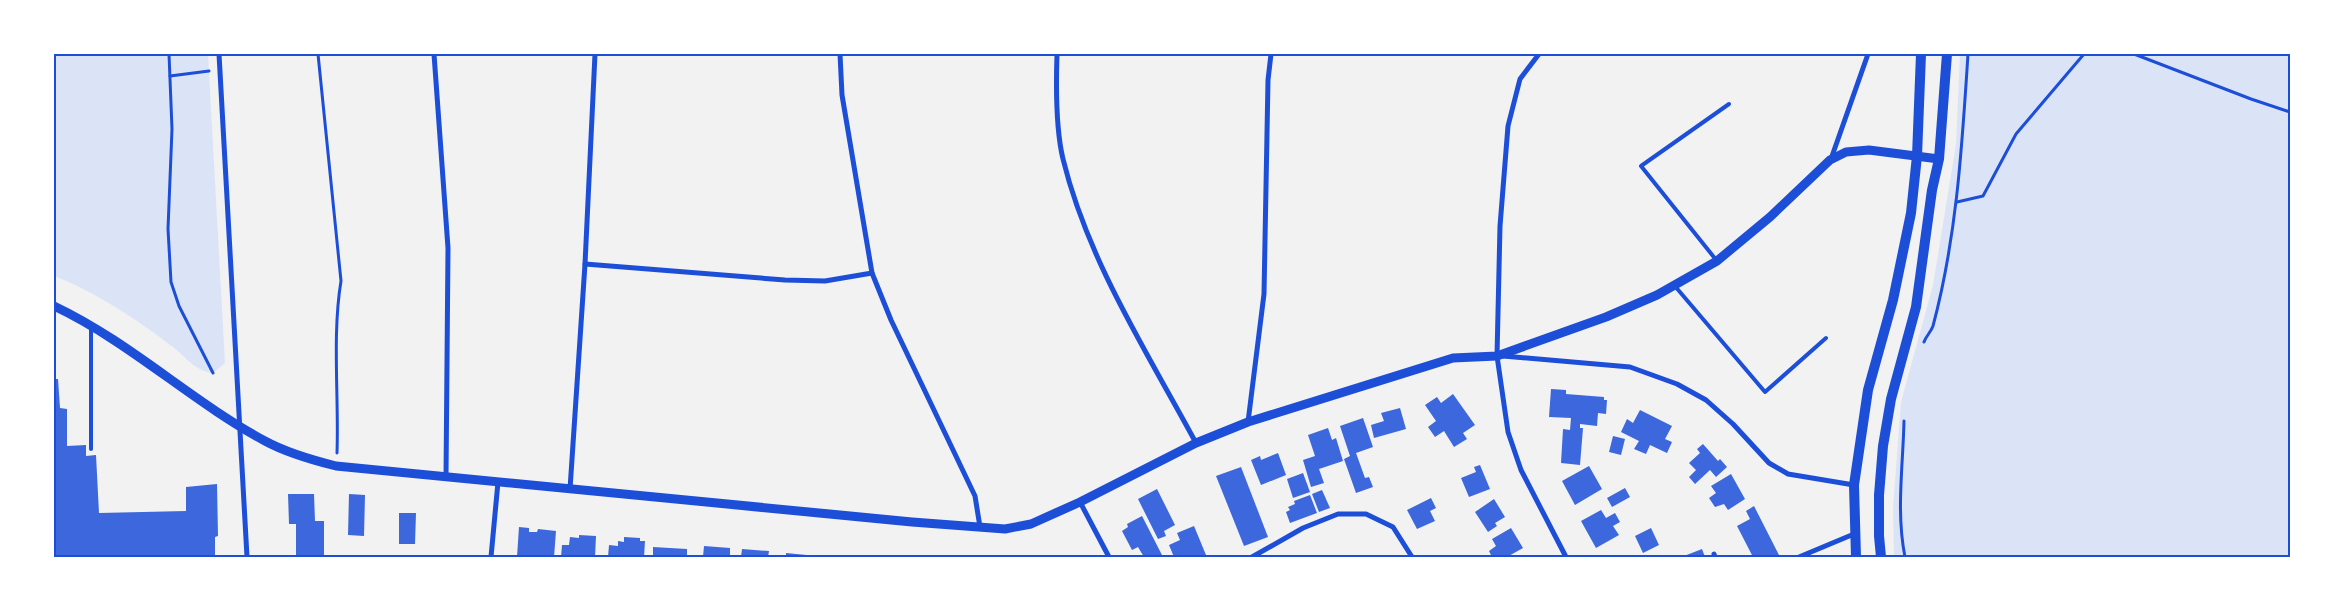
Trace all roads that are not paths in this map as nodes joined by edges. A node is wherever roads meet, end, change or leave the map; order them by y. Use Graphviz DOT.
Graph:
graph roads {
  1 [pos="219,54"];
  2 [pos="434,54"];
  3 [pos="595,54"];
  4 [pos="840,54"];
  5 [pos="1057,54"];
  6 [pos="1270,54"];
  7 [pos="1539,54"];
  8 [pos="1868,54"];
  9 [pos="1921,54"];
  10 [pos="1947,54"];
  11 [pos="1729,104"];
  12 [pos="1917,156"];
  13 [pos="1939,159"];
  14 [pos="1830,160"];
  15 [pos="1717,260"];
  16 [pos="586,264"];
  17 [pos="872,273"];
  18 [pos="1674,285"];
  19 [pos="54,306"];
  20 [pos="91,326"];
  21 [pos="1826,338"];
  22 [pos="1497,356"];
  23 [pos="1248,422"];
  24 [pos="239,425"];
  25 [pos="1196,443"];
  26 [pos="91,449"];
  27 [pos="446,477"];
  28 [pos="498,482"];
  29 [pos="1854,485"];
  30 [pos="570,489"];
  31 [pos="1080,502"];
  32 [pos="980,527"];
  33 [pos="1854,534"];
  34 [pos="247,557"];
  35 [pos="491,557"];
  36 [pos="1110,557"];
  37 [pos="1252,557"];
  38 [pos="1412,557"];
  39 [pos="1566,557"];
  40 [pos="1799,557"];
  41 [pos="1856,557"];
  42 [pos="1881,557"];
  1 -- 24 [label="street"];
  2 -- 27 [label="street"];
  3 -- 16 [label="street"];
  4 -- 17 [label="street"];
  5 -- 25 [label="street"];
  6 -- 23 [label="street"];
  7 -- 22 [label="street"];
  8 -- 14 [label="street"];
  9 -- 12 [label="main road"];
  10 -- 13 [label="main road"];
  11 -- 15 [label="lane"];
  12 -- 13 [label="street"];
  12 -- 14 [label="street"];
  12 -- 29 [label="main road"];
  13 -- 42 [label="main road"];
  14 -- 15 [label="street"];
  15 -- 18 [label="street"];
  16 -- 17 [label="street"];
  16 -- 30 [label="street"];
  17 -- 32 [label="street"];
  18 -- 21 [label="lane"];
  18 -- 22 [label="street"];
  19 -- 20 [label="street"];
  20 -- 24 [label="street"];
  20 -- 26 [label="lane"];
  22 -- 23 [label="street"];
  22 -- 29 [label="street"];
  22 -- 39 [label="street"];
  23 -- 25 [label="street"];
  24 -- 27 [label="street"];
  24 -- 34 [label="street"];
  25 -- 31 [label="street"];
  27 -- 28 [label="street"];
  28 -- 30 [label="street"];
  28 -- 35 [label="street"];
  29 -- 33 [label="main road"];
  30 -- 32 [label="street"];
  31 -- 32 [label="street"];
  31 -- 36 [label="street"];
  33 -- 40 [label="street"];
  33 -- 41 [label="main road"];
  37 -- 38 [label="street"];
}
